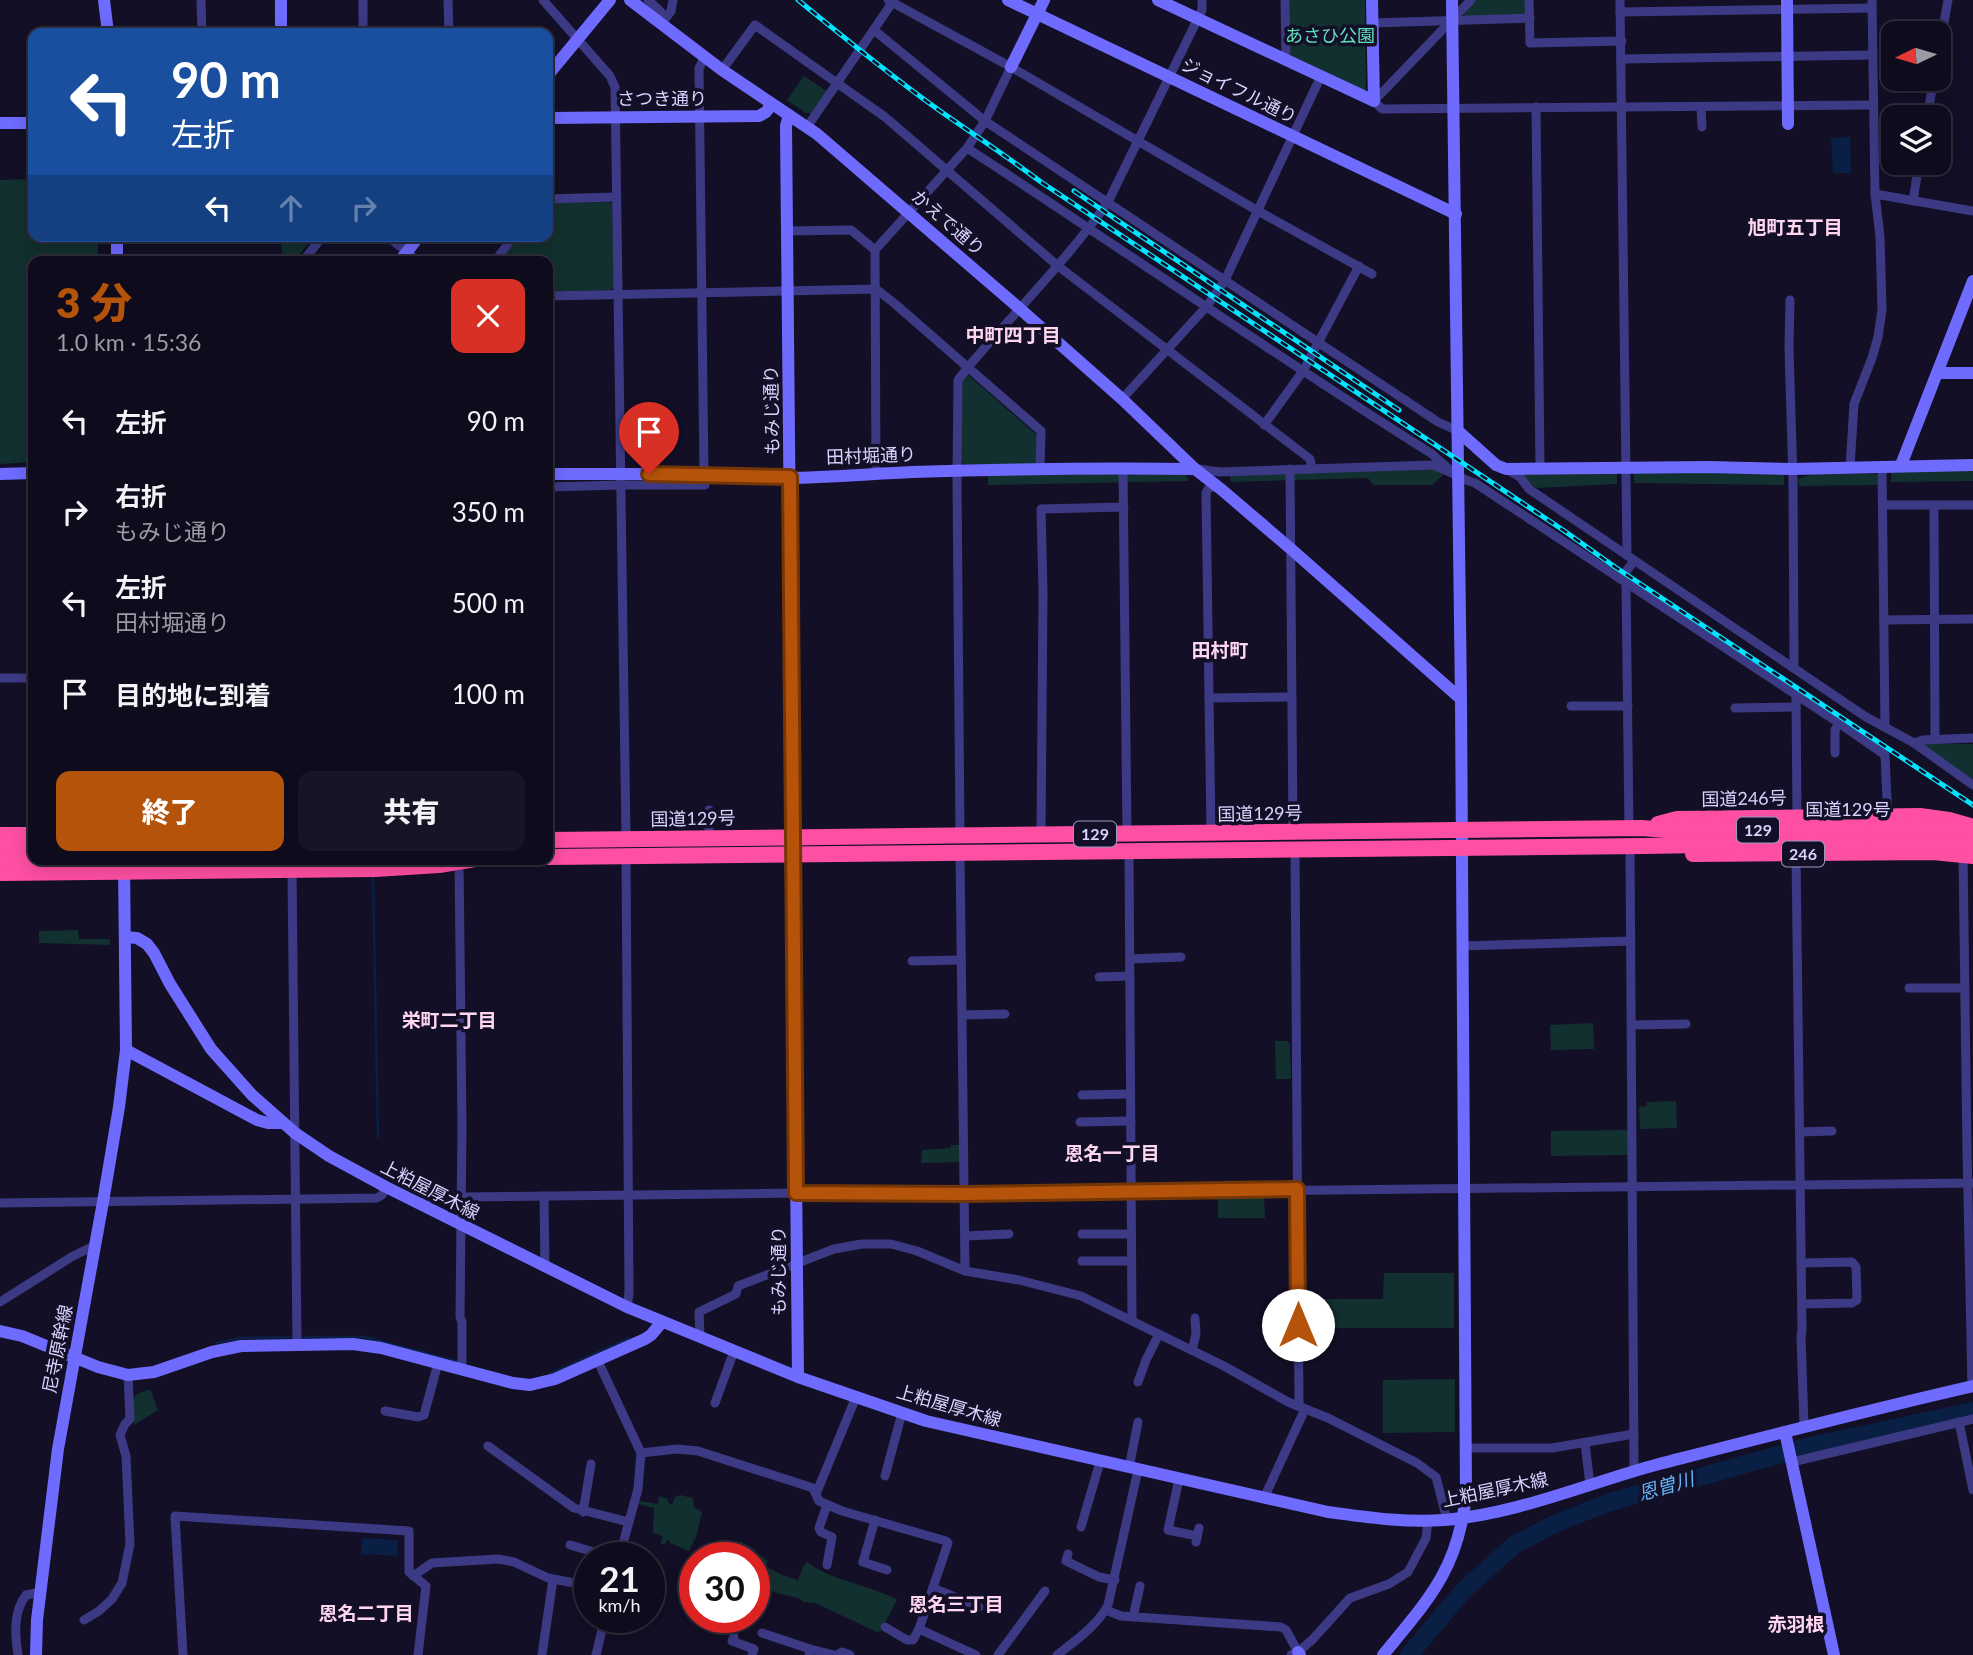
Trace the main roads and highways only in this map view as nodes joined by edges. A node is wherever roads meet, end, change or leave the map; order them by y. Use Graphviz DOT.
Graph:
graph roads {
  1 [pos="1973,828"];
  2 [pos="1635,829"];
  3 [pos="0,835"];
  4 [pos="28,835"];
  5 [pos="1875,836"];
  6 [pos="553,840"];
  7 [pos="1294,841"];
  8 [pos="1636,846"];
  9 [pos="28,847"];
  10 [pos="0,848"];
  11 [pos="1970,850"];
  12 [pos="553,857"];
  13 [pos="0,862"];
  14 [pos="28,862"];
  15 [pos="124,865"];
  16 [pos="309,865"];
  17 [pos="420,865"];
  18 [pos="0,873"];
  1 -- 2 [label="highway, 国道246号 / 246"];
  1 -- 5 [label="highway, 国道129号 / 129, bridge"];
  2 -- 5 [label="highway, 国道129号 / 129"];
  2 -- 7 [label="highway, 国道129号 / 129"];
  3 -- 4 [label="highway"];
  5 -- 8 [label="highway, 国道129号 / 129"];
  5 -- 11 [label="highway, 国道129号 / 129, bridge"];
  6 -- 7 [label="highway, 国道129号 / 129"];
  7 -- 8 [label="highway, 国道129号 / 129"];
  7 -- 12 [label="highway, 国道129号 / 129"];
  8 -- 11 [label="highway, 246"];
  9 -- 10 [label="highway"];
  13 -- 14 [label="highway, bridge"];
  15 -- 18 [label="highway"];
  16 -- 17 [label="highway"];
}
